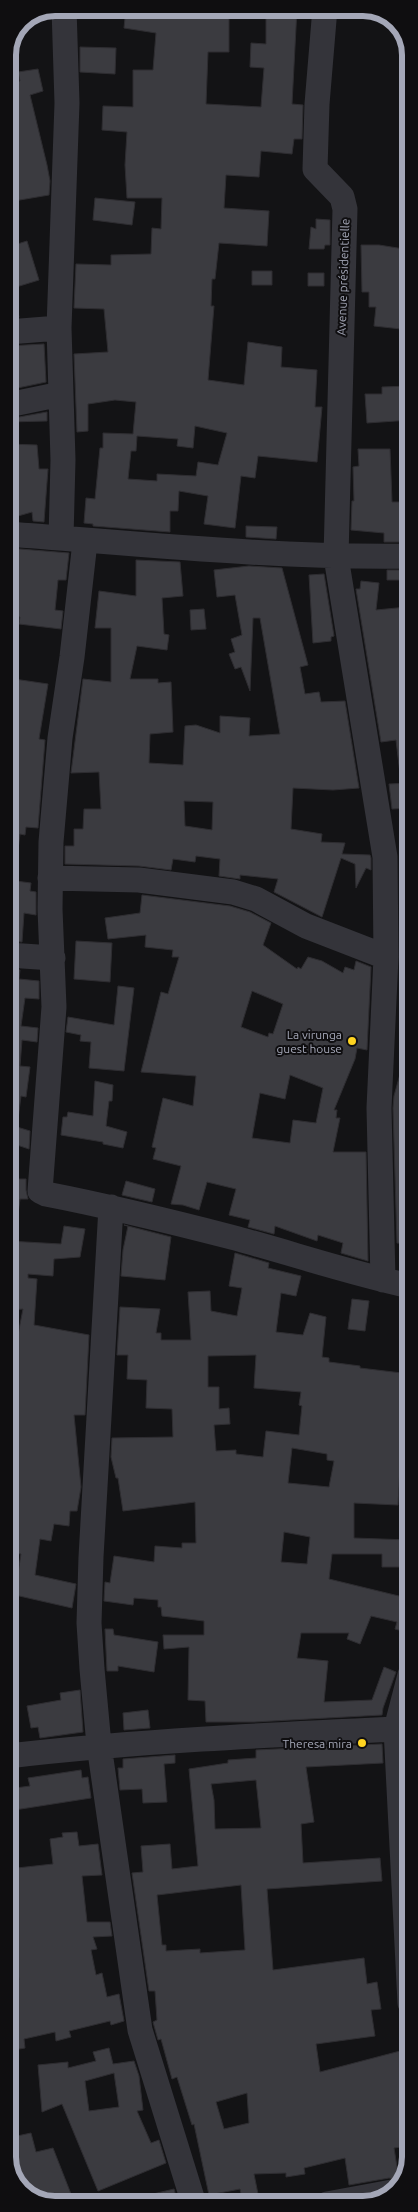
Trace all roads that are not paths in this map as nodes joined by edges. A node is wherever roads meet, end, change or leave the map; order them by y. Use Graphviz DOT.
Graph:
graph roads {
  1 [pos="64,16"];
  2 [pos="324,16"];
  3 [pos="60,328"];
  4 [pos="16,331"];
  5 [pos="61,394"];
  6 [pos="16,403"];
  7 [pos="16,535"];
  8 [pos="73,540"];
  9 [pos="401,556"];
  10 [pos="336,557"];
  11 [pos="50,878"];
  12 [pos="16,956"];
  13 [pos="386,957"];
  14 [pos="53,958"];
  15 [pos="111,1207"];
  16 [pos="383,1280"];
  17 [pos="402,1284"];
  18 [pos="402,1707"];
  19 [pos="396,1729"];
  20 [pos="99,1745"];
  21 [pos="17,1755"];
  22 [pos="402,1844"];
  23 [pos="191,2196"];
  1 -- 3 [label="street"];
  2 -- 10 [label="street, Avenue présidentielle"];
  3 -- 4 [label="street"];
  3 -- 5 [label="street"];
  5 -- 6 [label="street"];
  5 -- 8 [label="street"];
  7 -- 8 [label="street"];
  8 -- 10 [label="street"];
  8 -- 11 [label="street"];
  9 -- 10 [label="street"];
  10 -- 13 [label="street, Avenue présidentielle"];
  11 -- 13 [label="street"];
  11 -- 14 [label="street"];
  12 -- 14 [label="street"];
  13 -- 16 [label="street, Avenue présidentielle"];
  14 -- 15 [label="street"];
  15 -- 16 [label="street"];
  15 -- 20 [label="street"];
  16 -- 17 [label="street"];
  18 -- 19 [label="street"];
  19 -- 20 [label="street"];
  19 -- 22 [label="street"];
  20 -- 21 [label="street"];
  20 -- 23 [label="street"];
}
